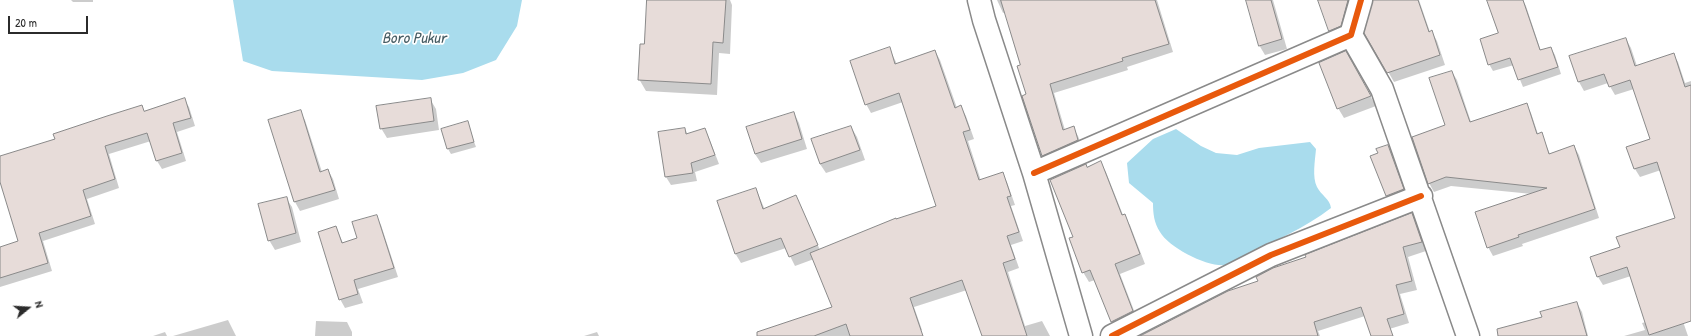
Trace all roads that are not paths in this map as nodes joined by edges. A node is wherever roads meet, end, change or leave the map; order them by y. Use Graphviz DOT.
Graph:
graph roads {
  1 [pos="979,0"];
  2 [pos="1361,0"];
  3 [pos="1351,35"];
  4 [pos="1034,173"];
  5 [pos="1421,196"];
  6 [pos="1081,336"];
  7 [pos="1112,336"];
  8 [pos="1468,336"];
  1 -- 4 [label="street"];
  2 -- 3 [label="street"];
  3 -- 4 [label="street"];
  3 -- 5 [label="street"];
  4 -- 6 [label="street"];
  5 -- 7 [label="street"];
  5 -- 8 [label="street"];
}
